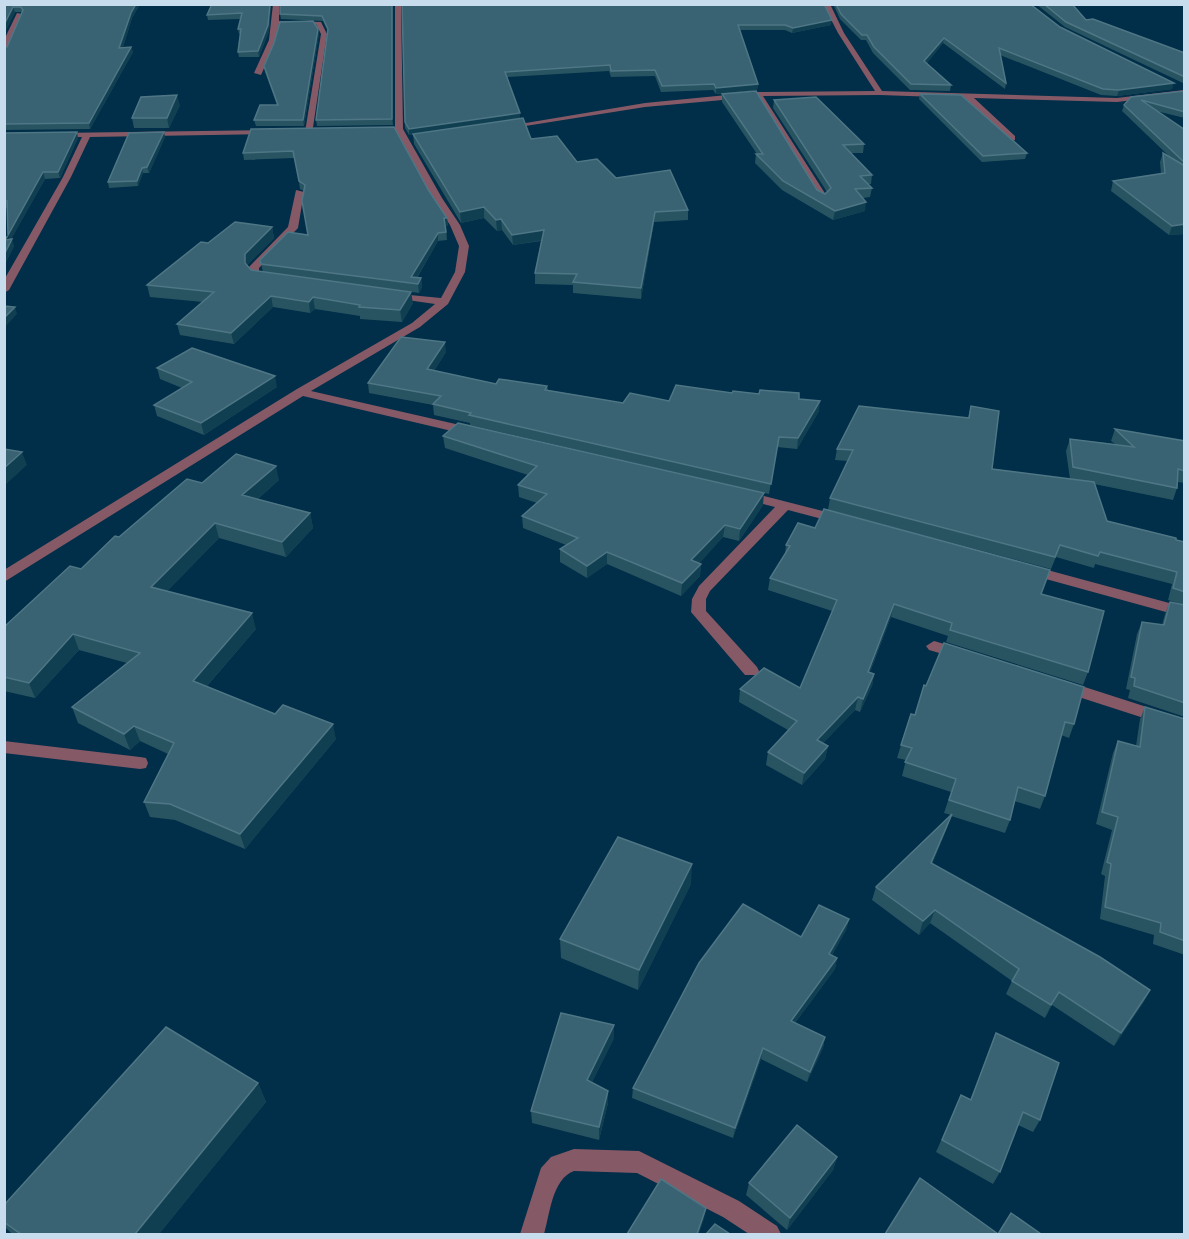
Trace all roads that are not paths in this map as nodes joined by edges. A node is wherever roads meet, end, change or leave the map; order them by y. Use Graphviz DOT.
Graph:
graph roads {
  1 [pos="276,4"];
  2 [pos="398,4"];
  3 [pos="826,4"];
  4 [pos="19,14"];
  5 [pos="277,23"];
  6 [pos="4,50"];
  7 [pos="258,73"];
  8 [pos="1174,84"];
  9 [pos="1185,91"];
  10 [pos="880,93"];
  11 [pos="758,94"];
  12 [pos="965,94"];
  13 [pos="495,128"];
  14 [pos="321,131"];
  15 [pos="276,132"];
  16 [pos="299,132"];
  17 [pos="309,132"];
  18 [pos="52,135"];
  19 [pos="87,135"];
  20 [pos="1012,138"];
  21 [pos="299,192"];
  22 [pos="823,198"];
  23 [pos="281,280"];
  24 [pos="4,290"];
  25 [pos="386,294"];
  26 [pos="444,302"];
  27 [pos="301,392"];
  28 [pos="490,436"];
  29 [pos="729,492"];
  30 [pos="785,505"];
  31 [pos="854,524"];
  32 [pos="1014,566"];
  33 [pos="4,577"];
  34 [pos="1185,612"];
  35 [pos="934,646"];
  36 [pos="980,660"];
  37 [pos="751,671"];
  38 [pos="1048,682"];
  39 [pos="1185,725"];
  40 [pos="4,747"];
  41 [pos="140,763"];
  42 [pos="532,1234"];
  43 [pos="769,1234"];
  1 -- 5 [label="street"];
  2 -- 26 [label="street"];
  3 -- 10 [label="street"];
  4 -- 6 [label="street"];
  5 -- 7 [label="street"];
  5 -- 17 [label="street"];
  8 -- 9 [label="street"];
  9 -- 12 [label="street"];
  10 -- 11 [label="street"];
  10 -- 12 [label="street"];
  11 -- 13 [label="street"];
  11 -- 22 [label="street"];
  12 -- 20 [label="street"];
  14 -- 17 [label="street"];
  15 -- 19 [label="street"];
  16 -- 17 [label="street"];
  18 -- 19 [label="street"];
  19 -- 24 [label="street"];
  21 -- 23 [label="street"];
  25 -- 26 [label="street"];
  26 -- 27 [label="street"];
  27 -- 28 [label="street"];
  27 -- 33 [label="street"];
  29 -- 30 [label="street"];
  30 -- 31 [label="street"];
  30 -- 37 [label="street"];
  32 -- 34 [label="street"];
  35 -- 36 [label="street"];
  38 -- 39 [label="street"];
  40 -- 41 [label="street"];
  42 -- 43 [label="street"];
}
